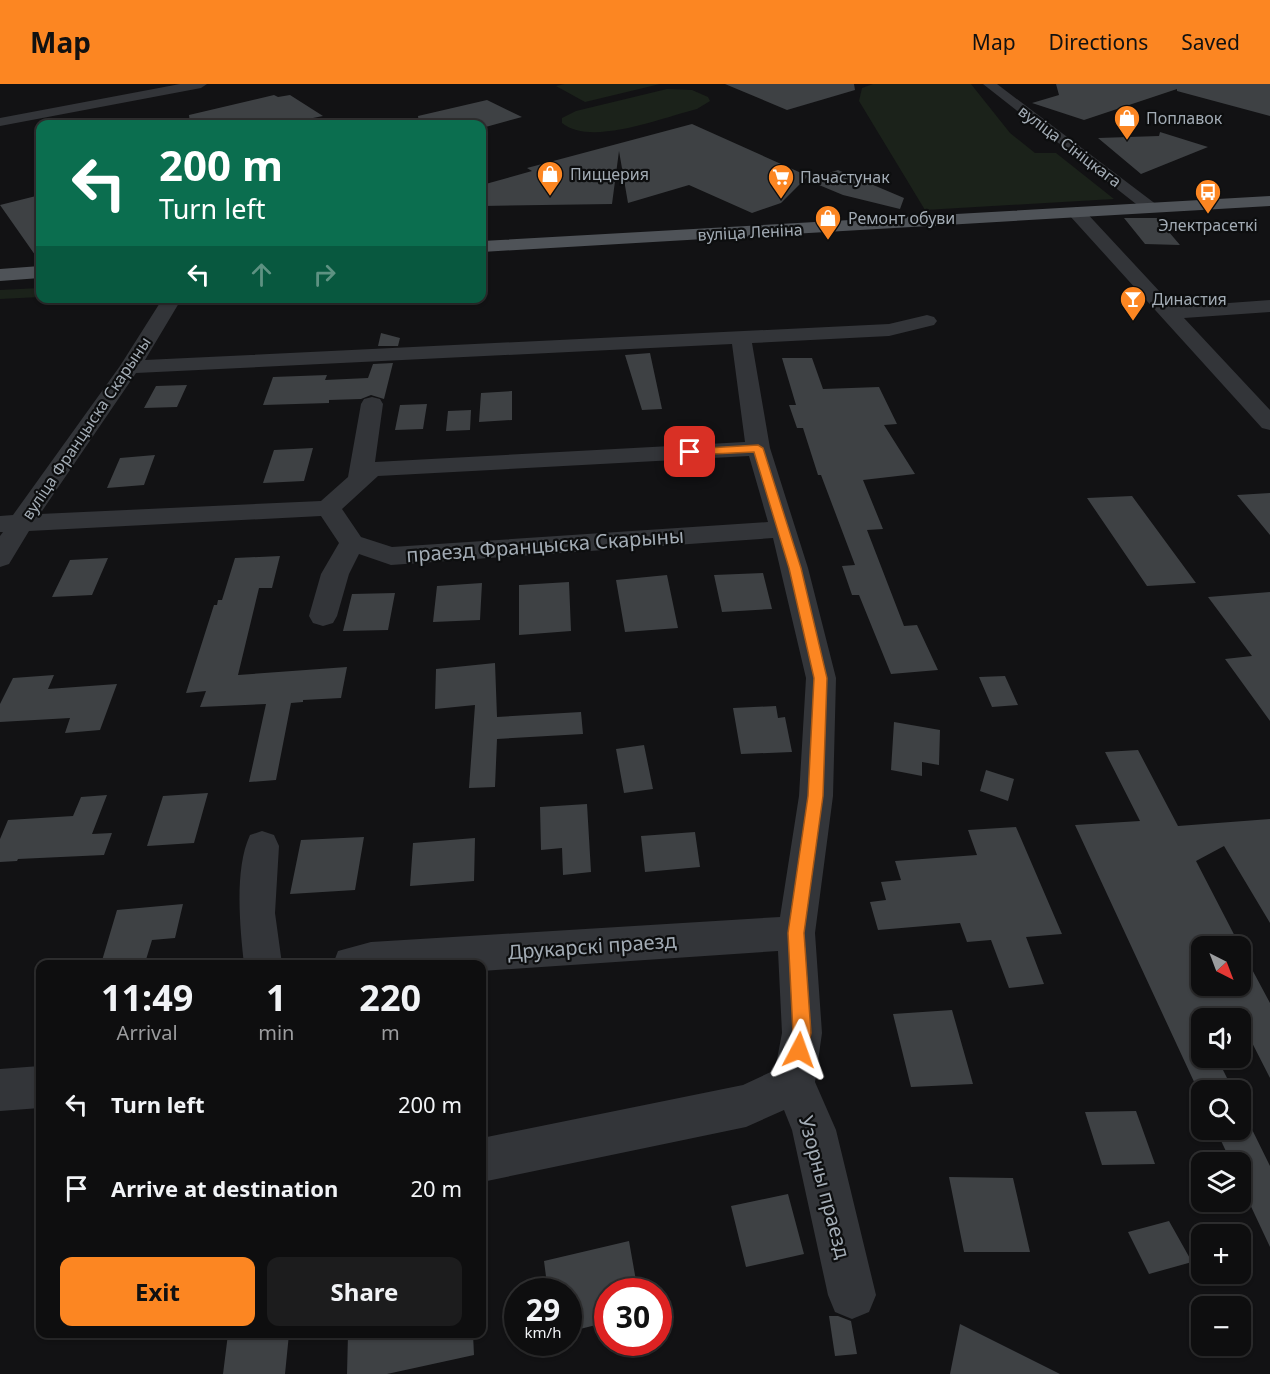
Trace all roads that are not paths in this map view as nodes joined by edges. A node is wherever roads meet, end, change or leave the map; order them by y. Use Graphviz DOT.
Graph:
graph roads {
  1 [pos="201,84"];
  2 [pos="989,84"];
  3 [pos="0,122"];
  4 [pos="1270,201"];
  5 [pos="1151,208"];
  6 [pos="1076,212"];
  7 [pos="486,247"];
  8 [pos="36,272"];
  9 [pos="0,275"];
  10 [pos="169,303"];
  11 [pos="1270,306"];
  12 [pos="1171,313"];
  13 [pos="927,321"];
  14 [pos="741,338"];
  15 [pos="130,367"];
  16 [pos="372,404"];
  17 [pos="1270,423"];
  18 [pos="758,448"];
  19 [pos="360,479"];
  20 [pos="328,508"];
  21 [pos="10,523"];
  22 [pos="782,529"];
  23 [pos="352,543"];
  24 [pos="0,558"];
  25 [pos="323,616"];
  26 [pos="262,846"];
  27 [pos="796,933"];
  28 [pos="263,960"];
  29 [pos="371,960"];
  30 [pos="794,1083"];
  31 [pos="36,1087"];
  32 [pos="0,1090"];
  33 [pos="486,1159"];
  34 [pos="852,1294"];
  1 -- 3 [label="street"];
  2 -- 5 [label="street, вуліца Сініцкага"];
  4 -- 5 [label="main road, вуліца Леніна"];
  5 -- 6 [label="main road, вуліца Леніна"];
  6 -- 7 [label="main road, вуліца Леніна"];
  6 -- 12 [label="street"];
  8 -- 9 [label="main road"];
  10 -- 15 [label="street, вуліца Францыска Скарыны"];
  11 -- 12 [label="street"];
  12 -- 17 [label="street"];
  13 -- 14 [label="street"];
  14 -- 15 [label="street"];
  14 -- 18 [label="street"];
  15 -- 21 [label="street, вуліца Францыска Скарыны"];
  16 -- 19 [label="street"];
  18 -- 19 [label="street"];
  18 -- 22 [label="street"];
  19 -- 20 [label="street"];
  20 -- 21 [label="street"];
  20 -- 23 [label="street"];
  21 -- 24 [label="street, вуліца Францыска Скарыны"];
  22 -- 23 [label="street, праезд Францыска Скарыны"];
  22 -- 27 [label="street"];
  23 -- 25 [label="street"];
  26 -- 28 [label="street"];
  27 -- 29 [label="street, Друкарскі праезд"];
  27 -- 30 [label="street"];
  30 -- 33 [label="street"];
  30 -- 34 [label="street, Узорны праезд"];
  31 -- 32 [label="street"];
}
